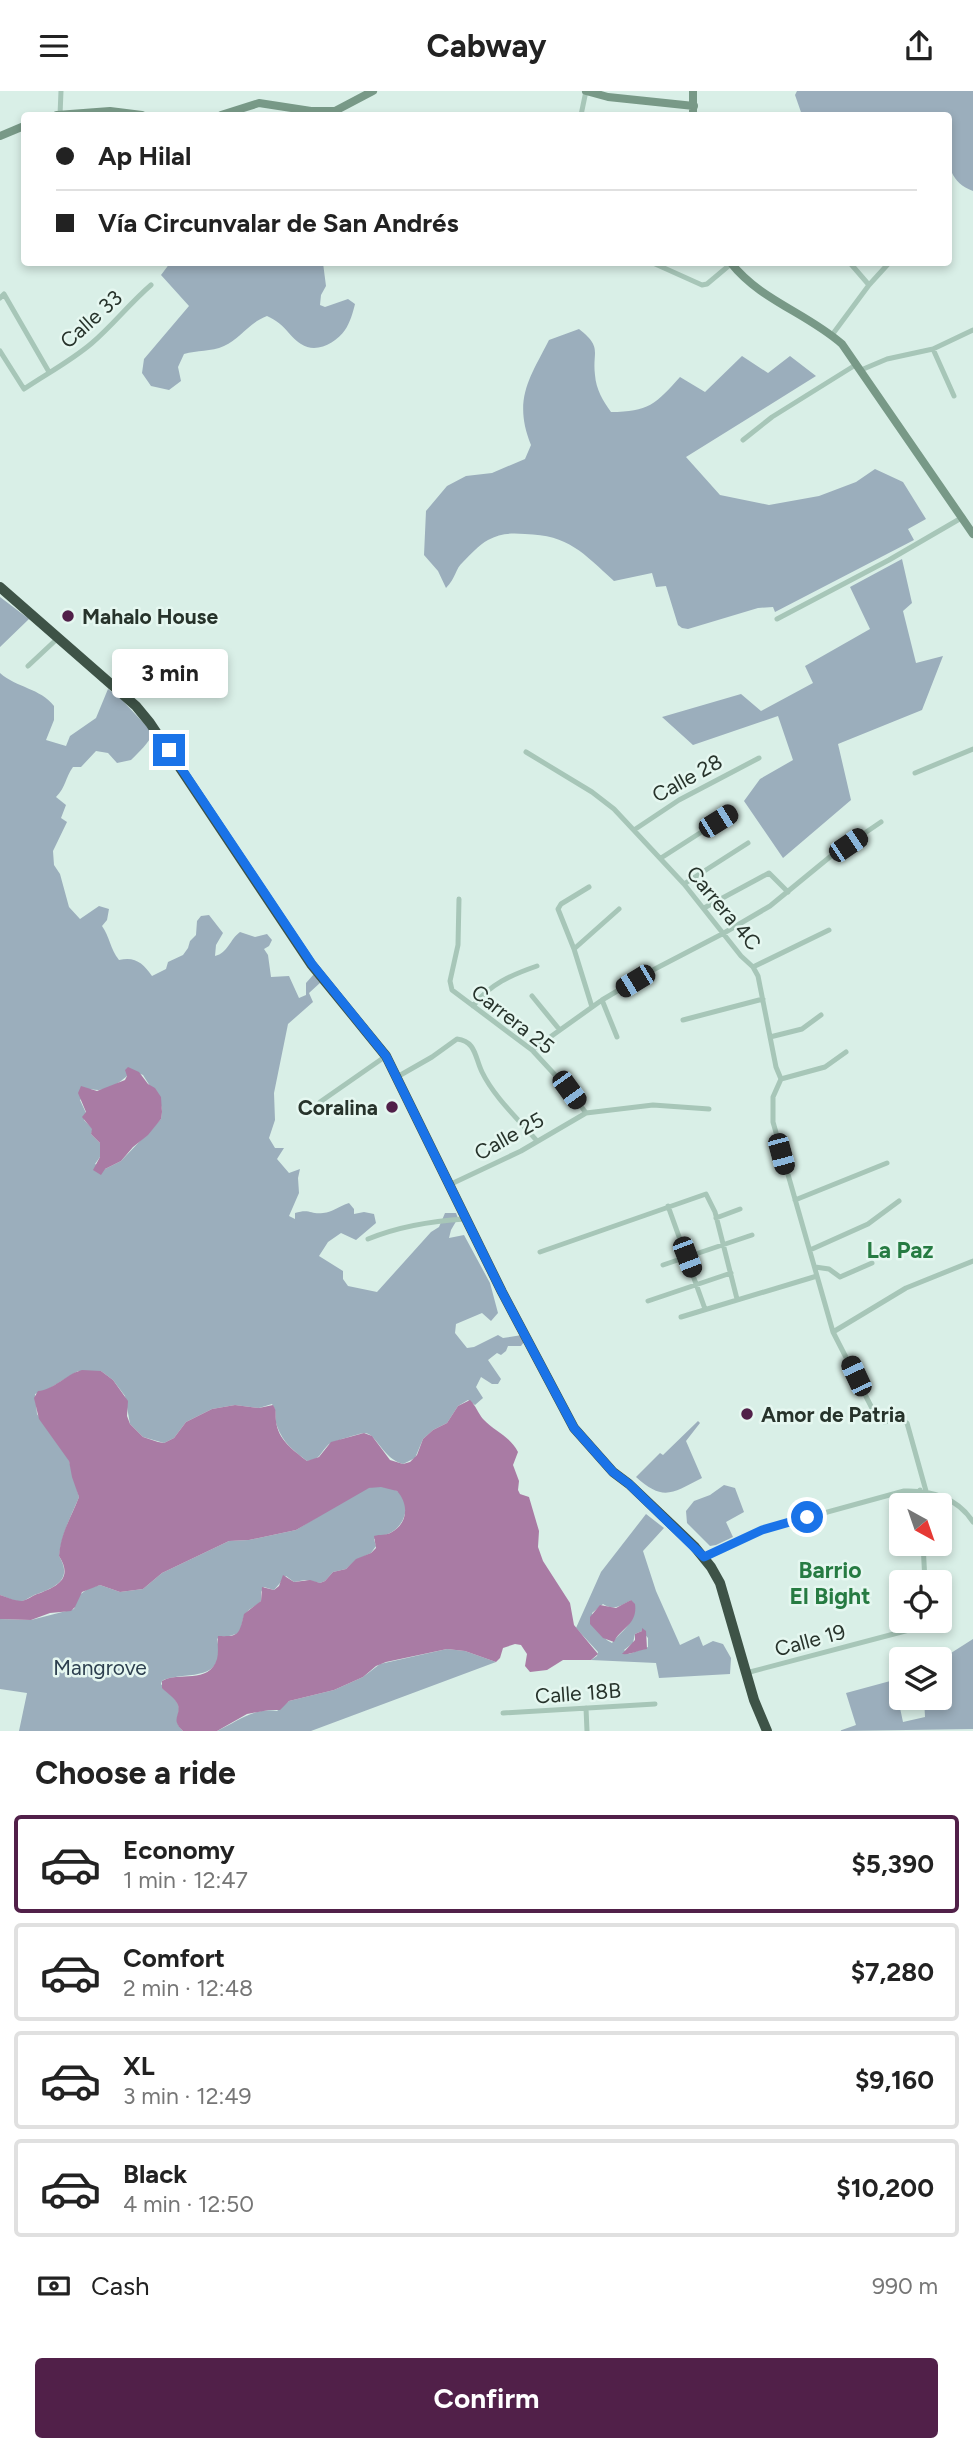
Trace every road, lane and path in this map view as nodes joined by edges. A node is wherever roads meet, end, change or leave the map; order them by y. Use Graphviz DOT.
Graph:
graph roads {
  1 [pos="61,91"];
  2 [pos="373,91"];
  3 [pos="586,91"];
  4 [pos="693,91"];
  5 [pos="694,106"];
  6 [pos="59,112"];
  7 [pos="97,112"];
  8 [pos="118,112"];
  9 [pos="230,112"];
  10 [pos="582,112"];
  11 [pos="693,112"];
  12 [pos="21,127"];
  13 [pos="0,136"];
  14 [pos="660,266"];
  15 [pos="728,266"];
  16 [pos="734,266"];
  17 [pos="853,266"];
  18 [pos="886,266"];
  19 [pos="151,285"];
  20 [pos="869,285"];
  21 [pos="2,296"];
  22 [pos="973,330"];
  23 [pos="832,335"];
  24 [pos="933,349"];
  25 [pos="0,351"];
  26 [pos="859,367"];
  27 [pos="49,372"];
  28 [pos="954,396"];
  29 [pos="743,440"];
  30 [pos="963,517"];
  31 [pos="973,534"];
  32 [pos="0,587"];
  33 [pos="777,619"];
  34 [pos="58,639"];
  35 [pos="28,666"];
  36 [pos="973,749"];
  37 [pos="526,752"];
  38 [pos="758,758"];
  39 [pos="915,773"];
  40 [pos="731,813"];
  41 [pos="881,822"];
  42 [pos="634,830"];
  43 [pos="748,843"];
  44 [pos="661,857"];
  45 [pos="684,884"];
  46 [pos="589,887"];
  47 [pos="788,892"];
  48 [pos="459,899"];
  49 [pos="704,908"];
  50 [pos="619,909"];
  51 [pos="829,930"];
  52 [pos="724,933"];
  53 [pos="574,949"];
  54 [pos="537,967"];
  55 [pos="753,967"];
  56 [pos="531,996"];
  57 [pos="763,999"];
  58 [pos="602,1000"];
  59 [pos="473,1006"];
  60 [pos="592,1007"];
  61 [pos="821,1015"];
  62 [pos="683,1020"];
  63 [pos="559,1029"];
  64 [pos="617,1037"];
  65 [pos="770,1037"];
  66 [pos="532,1050"];
  67 [pos="846,1052"];
  68 [pos="386,1056"];
  69 [pos="397,1077"];
  70 [pos="781,1079"];
  71 [pos="320,1102"];
  72 [pos="709,1109"];
  73 [pos="586,1113"];
  74 [pos="537,1141"];
  75 [pos="887,1163"];
  76 [pos="449,1185"];
  77 [pos="795,1200"];
  78 [pos="899,1201"];
  79 [pos="668,1206"];
  80 [pos="740,1209"];
  81 [pos="716,1218"];
  82 [pos="465,1219"];
  83 [pos="752,1235"];
  84 [pos="368,1240"];
  85 [pos="724,1245"];
  86 [pos="810,1249"];
  87 [pos="540,1252"];
  88 [pos="687,1257"];
  89 [pos="973,1261"];
  90 [pos="872,1263"];
  91 [pos="663,1265"];
  92 [pos="815,1267"];
  93 [pos="731,1273"];
  94 [pos="817,1276"];
  95 [pos="698,1284"];
  96 [pos="737,1299"];
  97 [pos="649,1301"];
  98 [pos="705,1310"];
  99 [pos="681,1317"];
  100 [pos="832,1332"];
  101 [pos="923,1491"];
  102 [pos="973,1522"];
  103 [pos="704,1557"];
  104 [pos="898,1633"];
  105 [pos="746,1674"];
  106 [pos="655,1704"];
  107 [pos="586,1707"];
  108 [pos="503,1713"];
  109 [pos="587,1731"];
  110 [pos="767,1731"];
  1 -- 6 [label="street"];
  2 -- 9 [label="main road"];
  3 -- 5 [label="main road"];
  3 -- 10 [label="street"];
  4 -- 5 [label="main road"];
  5 -- 11 [label="main road"];
  7 -- 8 [label="main road"];
  12 -- 13 [label="main road"];
  14 -- 15 [label="street"];
  16 -- 23 [label="main road"];
  17 -- 20 [label="street"];
  18 -- 20 [label="street"];
  19 -- 27 [label="street, Calle 33"];
  20 -- 23 [label="street"];
  21 -- 27 [label="street"];
  22 -- 24 [label="street"];
  23 -- 26 [label="main road"];
  24 -- 26 [label="street"];
  24 -- 28 [label="street"];
  25 -- 27 [label="street, Calle 33"];
  26 -- 29 [label="street"];
  26 -- 30 [label="main road"];
  30 -- 31 [label="main road"];
  30 -- 33 [label="street"];
  32 -- 34 [label="highway"];
  34 -- 35 [label="street"];
  34 -- 68 [label="highway"];
  36 -- 39 [label="street"];
  37 -- 42 [label="street, Carrera 4C"];
  38 -- 42 [label="street, Calle 28"];
  40 -- 44 [label="street"];
  41 -- 47 [label="street"];
  42 -- 44 [label="street, Carrera 4C"];
  43 -- 45 [label="street"];
  44 -- 45 [label="street, Carrera 4C"];
  45 -- 49 [label="street, Carrera 4C"];
  46 -- 53 [label="street"];
  47 -- 49 [label="street"];
  47 -- 52 [label="street"];
  48 -- 59 [label="street, Carrera 25"];
  49 -- 52 [label="street, Carrera 4C"];
  50 -- 53 [label="street"];
  51 -- 55 [label="street"];
  52 -- 55 [label="street, Carrera 4C"];
  52 -- 58 [label="street"];
  53 -- 60 [label="street"];
  54 -- 59 [label="street"];
  55 -- 57 [label="street, Carrera 4C"];
  56 -- 63 [label="street"];
  57 -- 62 [label="street"];
  57 -- 65 [label="street, Carrera 4C"];
  58 -- 60 [label="street"];
  58 -- 64 [label="street"];
  59 -- 66 [label="street, Carrera 25"];
  60 -- 63 [label="street"];
  61 -- 65 [label="street"];
  63 -- 66 [label="street"];
  65 -- 70 [label="street, Carrera 4C"];
  66 -- 73 [label="street, Carrera 25"];
  67 -- 70 [label="street"];
  68 -- 69 [label="highway"];
  68 -- 71 [label="street"];
  69 -- 74 [label="street"];
  69 -- 76 [label="highway"];
  70 -- 77 [label="street"];
  72 -- 73 [label="street, Calle 25"];
  73 -- 74 [label="street, Calle 25"];
  74 -- 76 [label="street, Calle 25"];
  75 -- 77 [label="street"];
  76 -- 82 [label="highway"];
  77 -- 86 [label="street"];
  78 -- 86 [label="street"];
  79 -- 81 [label="street"];
  79 -- 87 [label="street"];
  79 -- 88 [label="street"];
  80 -- 81 [label="street"];
  81 -- 85 [label="street"];
  82 -- 84 [label="street"];
  82 -- 103 [label="highway"];
  83 -- 85 [label="street"];
  85 -- 88 [label="street"];
  85 -- 93 [label="street"];
  86 -- 92 [label="street"];
  88 -- 91 [label="street"];
  88 -- 95 [label="street"];
  89 -- 100 [label="street"];
  90 -- 92 [label="street"];
  92 -- 94 [label="street"];
  93 -- 95 [label="street"];
  93 -- 96 [label="street"];
  94 -- 96 [label="street"];
  94 -- 100 [label="street"];
  95 -- 97 [label="street"];
  95 -- 98 [label="street"];
  96 -- 98 [label="street"];
  98 -- 99 [label="street"];
  100 -- 101 [label="street"];
  101 -- 102 [label="street"];
  101 -- 103 [label="street"];
  103 -- 105 [label="highway"];
  104 -- 105 [label="street, Calle 19"];
  105 -- 110 [label="highway"];
  106 -- 107 [label="street, Calle 18B"];
  107 -- 108 [label="street, Calle 18B"];
  107 -- 109 [label="street"];
}
